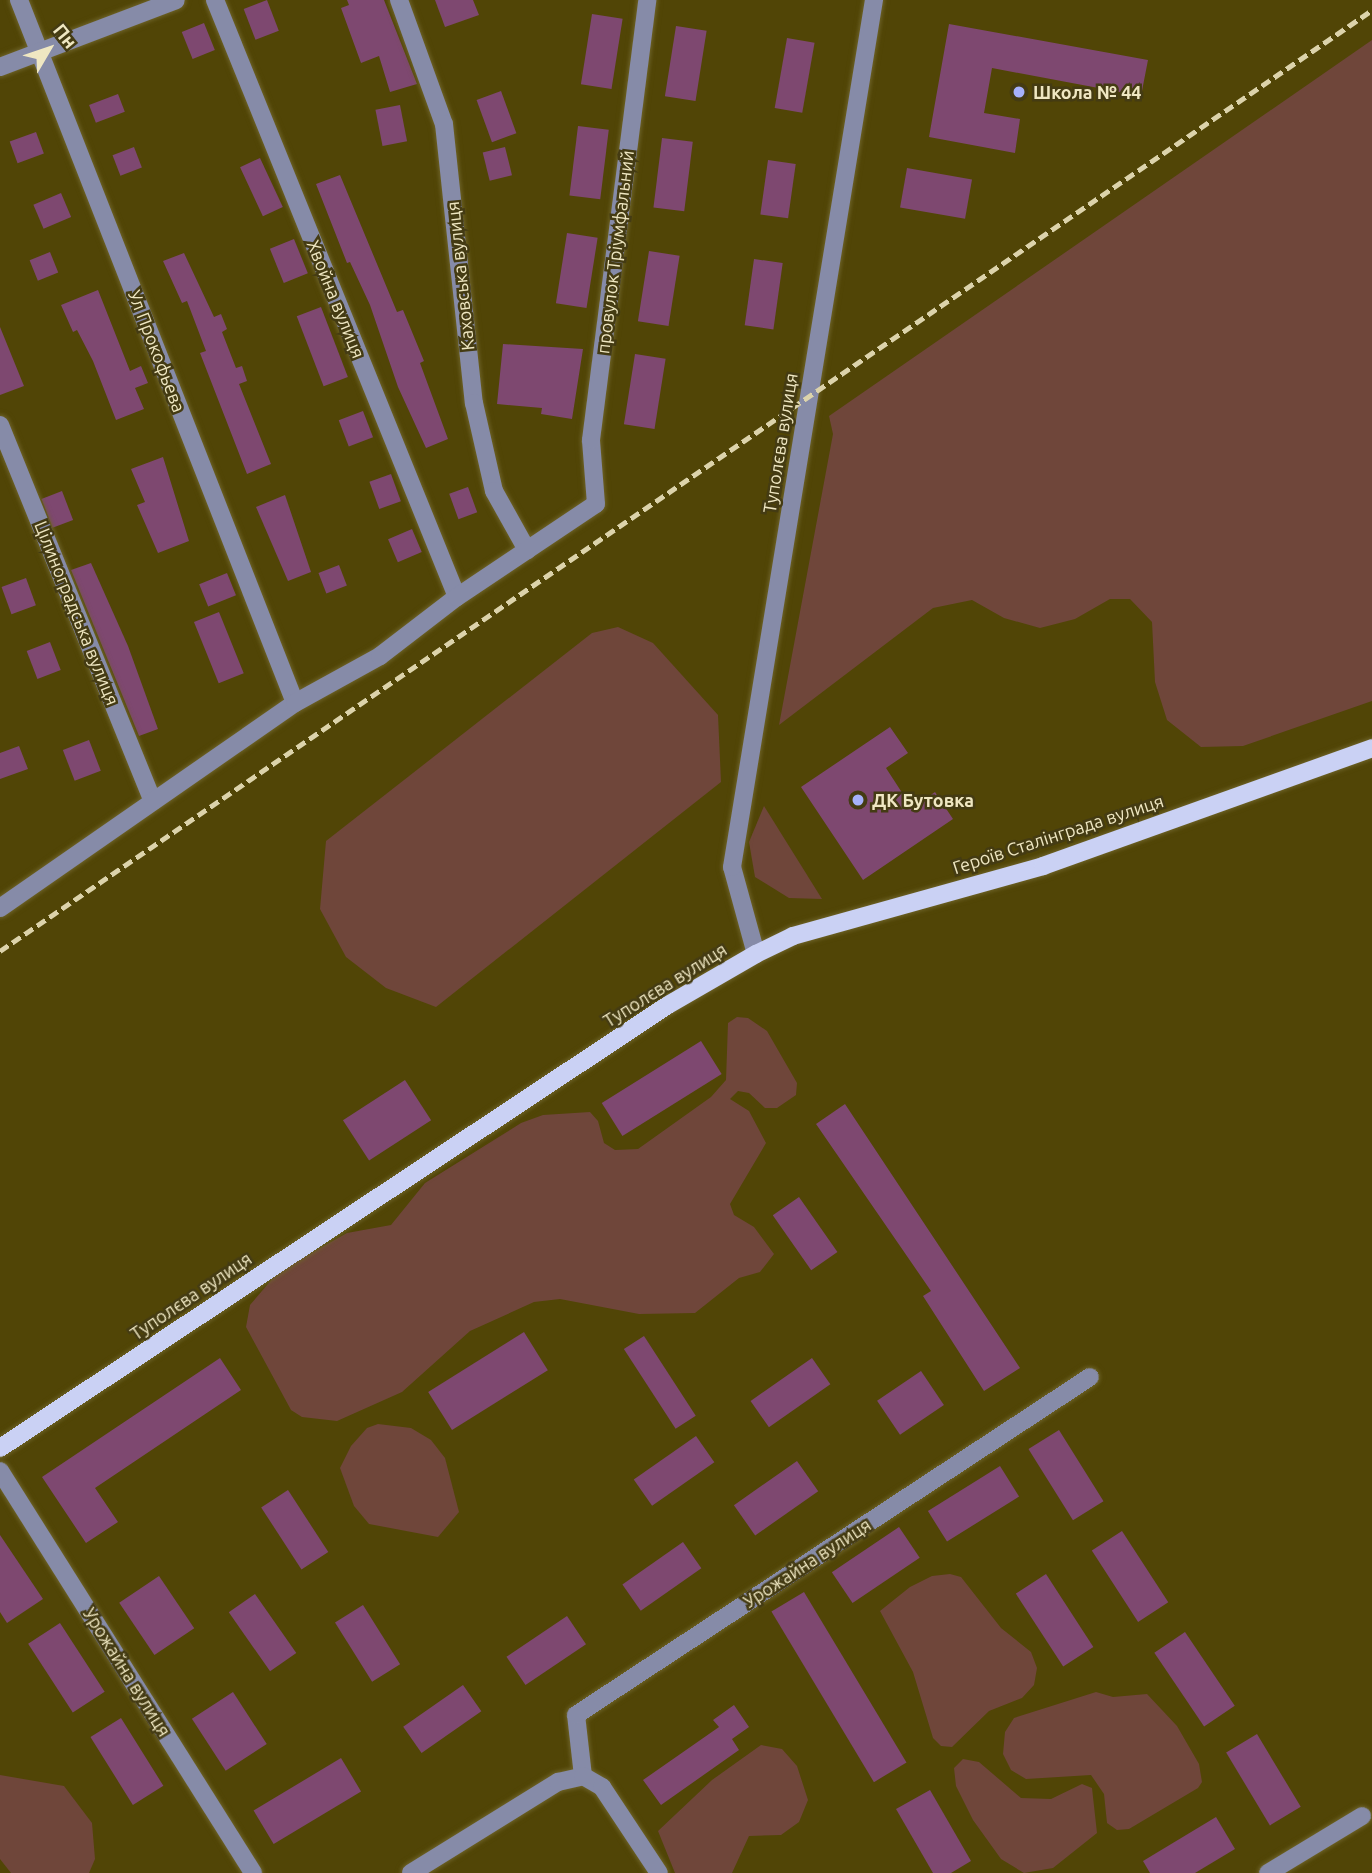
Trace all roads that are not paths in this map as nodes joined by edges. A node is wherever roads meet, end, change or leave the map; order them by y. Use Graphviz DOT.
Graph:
graph roads {
  1 [pos="19,0"];
  2 [pos="176,0"];
  3 [pos="215,0"];
  4 [pos="399,0"];
  5 [pos="647,0"];
  6 [pos="874,0"];
  7 [pos="39,52"];
  8 [pos="0,67"];
  9 [pos="0,425"];
  10 [pos="527,550"];
  11 [pos="457,597"];
  12 [pos="295,703"];
  13 [pos="1372,748"];
  14 [pos="153,801"];
  15 [pos="0,908"];
  16 [pos="756,954"];
  17 [pos="1090,1377"];
  18 [pos="0,1448"];
  19 [pos="0,1471"];
  20 [pos="583,1776"];
  21 [pos="1362,1816"];
  22 [pos="253,1873"];
  23 [pos="411,1873"];
  24 [pos="659,1873"];
  25 [pos="1268,1873"];
  1 -- 7 [label="street, Ул Прокофьева"];
  2 -- 7 [label="street"];
  3 -- 11 [label="street, Хвойна вулиця"];
  4 -- 10 [label="street, Каховська вулиця"];
  5 -- 10 [label="street, провулок Тріумфальний"];
  6 -- 16 [label="street, Туполєва вулиця"];
  7 -- 8 [label="street"];
  7 -- 12 [label="street, Ул Прокофьева"];
  9 -- 14 [label="street, Цілиноградська вулиця"];
  10 -- 11 [label="street"];
  11 -- 12 [label="street"];
  12 -- 14 [label="street"];
  13 -- 16 [label="main road, Героїв Сталінграда вулиця"];
  14 -- 15 [label="street"];
  16 -- 18 [label="main road, Туполєва вулиця"];
  17 -- 20 [label="street, Урожайна вулиця"];
  19 -- 22 [label="street, Урожайна вулиця"];
  20 -- 23 [label="street"];
  20 -- 24 [label="street"];
  21 -- 25 [label="street"];
}
